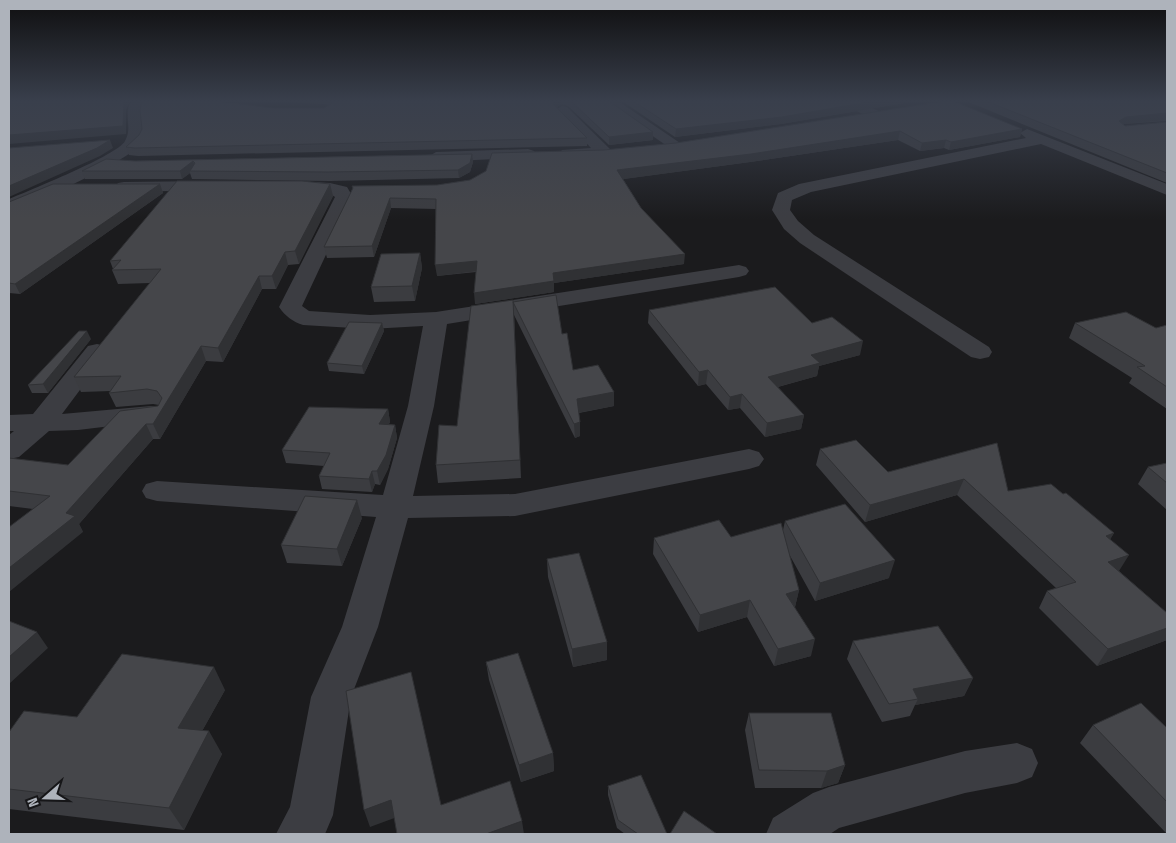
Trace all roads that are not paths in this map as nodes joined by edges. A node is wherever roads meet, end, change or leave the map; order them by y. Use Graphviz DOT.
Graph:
graph roads {
  1 [pos="131,140"];
  2 [pos="134,140"];
  3 [pos="592,140"];
  4 [pos="676,140"];
  5 [pos="1036,140"];
  6 [pos="1046,140"];
  7 [pos="108,143"];
  8 [pos="648,147"];
  9 [pos="622,150"];
  10 [pos="604,152"];
  11 [pos="484,155"];
  12 [pos="417,157"];
  13 [pos="107,161"];
  14 [pos="130,162"];
  15 [pos="481,174"];
  16 [pos="56,186"];
  17 [pos="233,186"];
  18 [pos="278,186"];
  19 [pos="330,188"];
  20 [pos="359,188"];
  21 [pos="1167,190"];
  22 [pos="9,206"];
  23 [pos="739,271"];
  24 [pos="436,319"];
  25 [pos="113,331"];
  26 [pos="980,352"];
  27 [pos="152,414"];
  28 [pos="9,423"];
  29 [pos="40,424"];
  30 [pos="9,450"];
  31 [pos="749,458"];
  32 [pos="157,491"];
  33 [pos="395,507"];
  34 [pos="1017,763"];
  35 [pos="299,834"];
  36 [pos="789,834"];
  1 -- 7 [label="street"];
  2 -- 13 [label="street"];
  3 -- 10 [label="street"];
  4 -- 8 [label="street"];
  5 -- 26 [label="street"];
  6 -- 21 [label="street"];
  9 -- 10 [label="street"];
  10 -- 11 [label="street"];
  11 -- 12 [label="street"];
  11 -- 15 [label="street"];
  13 -- 14 [label="street"];
  13 -- 16 [label="street"];
  16 -- 17 [label="street"];
  16 -- 22 [label="street"];
  18 -- 19 [label="street"];
  19 -- 20 [label="street"];
  19 -- 24 [label="street"];
  23 -- 24 [label="street"];
  24 -- 33 [label="street"];
  25 -- 29 [label="street"];
  27 -- 29 [label="street"];
  28 -- 29 [label="street"];
  29 -- 30 [label="street"];
  31 -- 33 [label="street"];
  32 -- 33 [label="street"];
  33 -- 35 [label="street"];
  34 -- 36 [label="street"];
}
